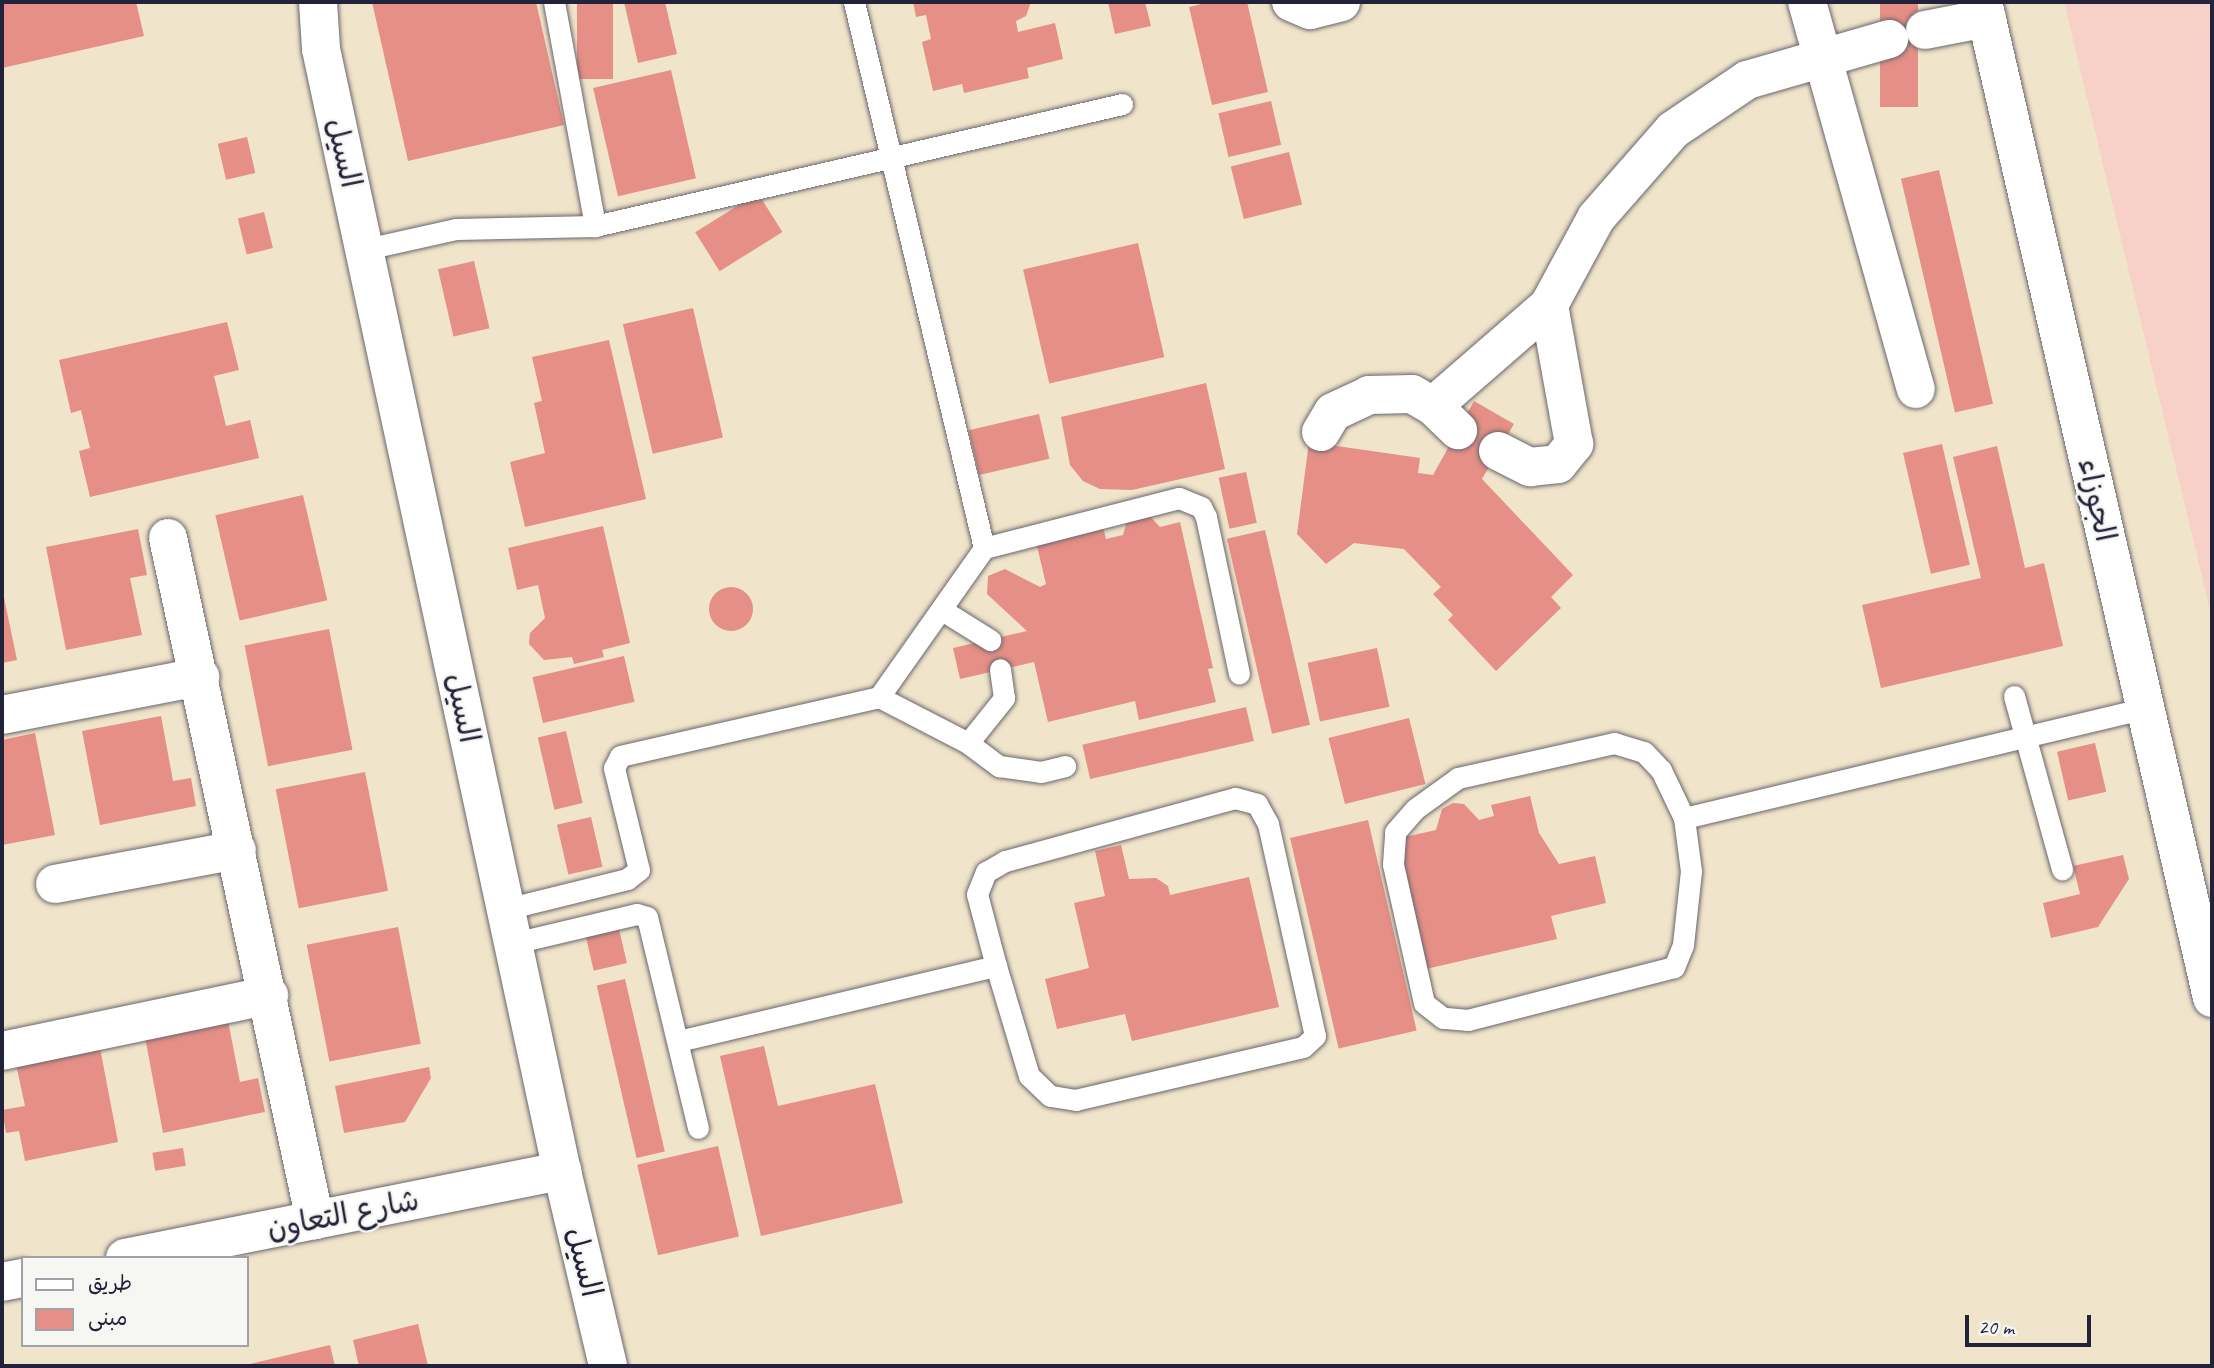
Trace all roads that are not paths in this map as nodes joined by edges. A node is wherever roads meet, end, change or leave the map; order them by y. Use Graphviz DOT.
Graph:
graph roads {
  1 [pos="294,2"];
  2 [pos="318,2"];
  3 [pos="554,2"];
  4 [pos="854,2"];
  5 [pos="1291,2"];
  6 [pos="1341,2"];
  7 [pos="1807,2"];
  8 [pos="1985,10"];
  9 [pos="321,49"];
  10 [pos="1824,55"];
  11 [pos="1122,104"];
  12 [pos="893,158"];
  13 [pos="595,226"];
  14 [pos="366,249"];
  15 [pos="1549,305"];
  16 [pos="1916,389"];
  17 [pos="1321,432"];
  18 [pos="1498,451"];
  19 [pos="168,538"];
  20 [pos="984,548"];
  21 [pos="942,610"];
  22 [pos="990,640"];
  23 [pos="1000,669"];
  24 [pos="1238,674"];
  25 [pos="200,677"];
  26 [pos="2014,696"];
  27 [pos="879,697"];
  28 [pos="2145,708"];
  29 [pos="2,715"];
  30 [pos="2026,739"];
  31 [pos="968,743"];
  32 [pos="1065,766"];
  33 [pos="1684,818"];
  34 [pos="237,850"];
  35 [pos="2062,869"];
  36 [pos="55,884"];
  37 [pos="510,926"];
  38 [pos="996,966"];
  39 [pos="269,995"];
  40 [pos="2212,998"];
  41 [pos="678,1041"];
  42 [pos="2,1051"];
  43 [pos="698,1128"];
  44 [pos="562,1171"];
  45 [pos="315,1220"];
  46 [pos="135,1256"];
  47 [pos="21,1278"];
  48 [pos="2,1282"];
  49 [pos="608,1366"];
  1 -- 9 [label="street, السيل"];
  2 -- 9 [label="street, السيل"];
  3 -- 13 [label="lane"];
  4 -- 12 [label="lane"];
  5 -- 6 [label="street"];
  7 -- 10 [label="street"];
  8 -- 10 [label="street"];
  8 -- 28 [label="street, الجوزاء"];
  9 -- 14 [label="street, السيل"];
  10 -- 15 [label="street"];
  10 -- 16 [label="street"];
  11 -- 12 [label="lane"];
  12 -- 13 [label="lane"];
  12 -- 20 [label="lane"];
  13 -- 14 [label="lane"];
  14 -- 37 [label="street, السيل"];
  15 -- 17 [label="street"];
  15 -- 18 [label="street"];
  19 -- 25 [label="street"];
  20 -- 21 [label="lane"];
  20 -- 24 [label="lane"];
  21 -- 22 [label="lane"];
  21 -- 27 [label="lane"];
  23 -- 31 [label="lane"];
  25 -- 29 [label="street"];
  25 -- 34 [label="street"];
  26 -- 30 [label="lane"];
  27 -- 31 [label="lane"];
  27 -- 37 [label="lane"];
  28 -- 30 [label="lane"];
  28 -- 40 [label="street, الجوزاء"];
  30 -- 33 [label="lane"];
  30 -- 35 [label="lane"];
  31 -- 32 [label="lane"];
  33 -- 33 [label="lane"];
  34 -- 36 [label="street"];
  34 -- 39 [label="street"];
  37 -- 41 [label="lane"];
  37 -- 44 [label="street, السيل"];
  38 -- 38 [label="lane"];
  38 -- 41 [label="lane"];
  39 -- 42 [label="street"];
  39 -- 45 [label="street"];
  41 -- 43 [label="lane"];
  44 -- 45 [label="street, شارع التعاون"];
  44 -- 49 [label="street, السيل"];
  45 -- 46 [label="street, شارع التعاون"];
  47 -- 48 [label="street"];
}
